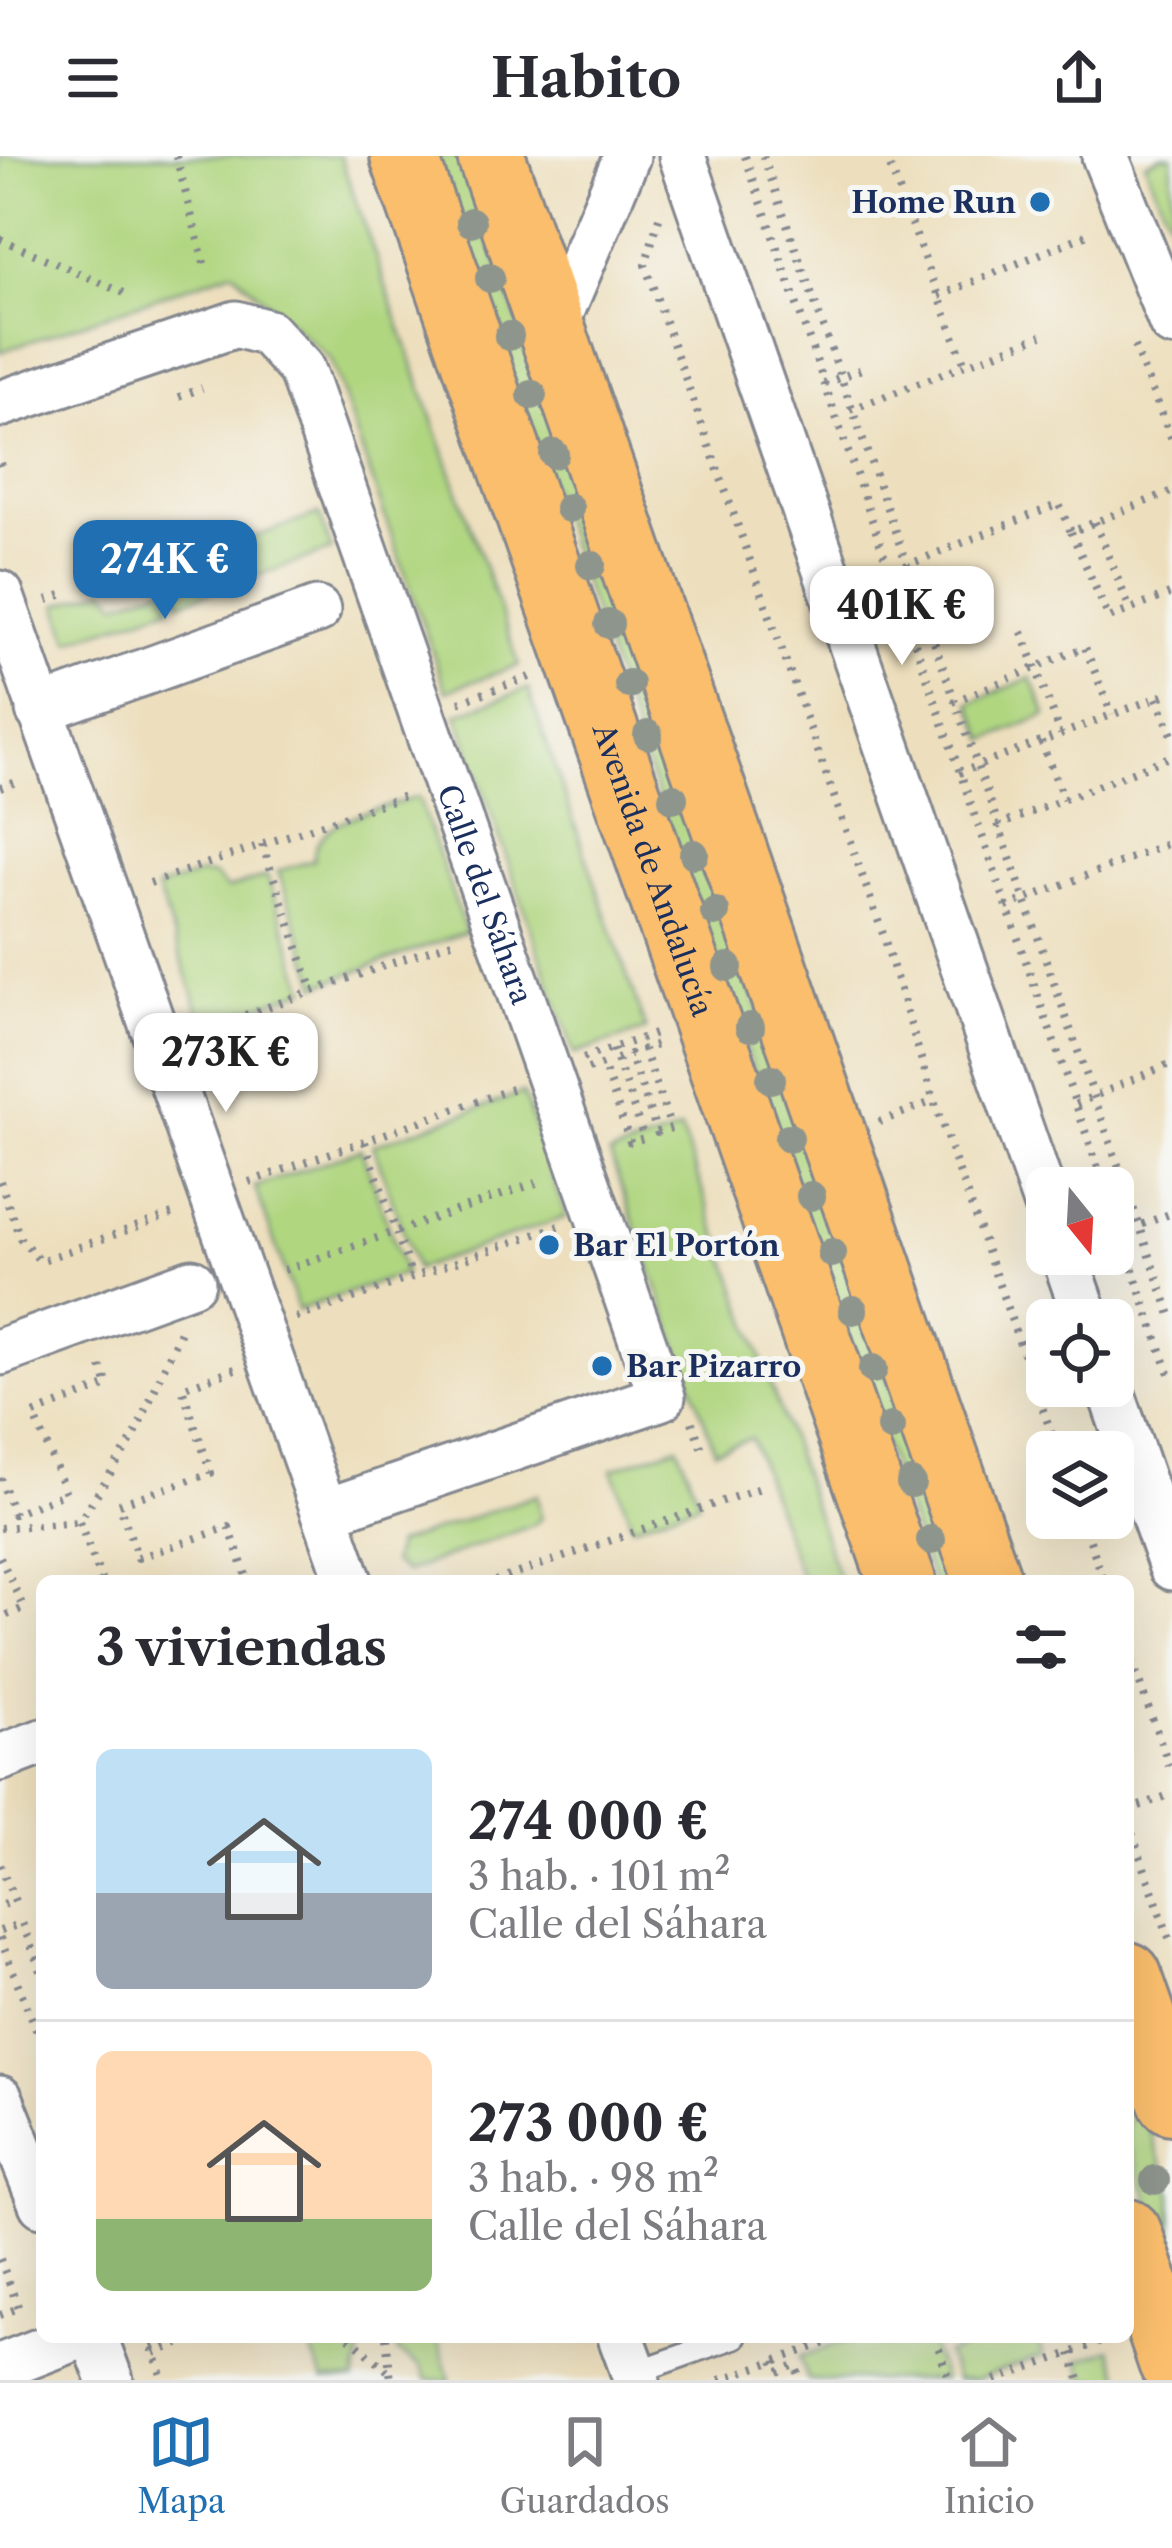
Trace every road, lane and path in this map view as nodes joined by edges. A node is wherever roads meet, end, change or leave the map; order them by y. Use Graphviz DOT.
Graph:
graph roads {
  1 [pos="176,156"];
  2 [pos="404,156"];
  3 [pos="491,156"];
  4 [pos="627,156"];
  5 [pos="682,156"];
  6 [pos="745,156"];
  7 [pos="886,156"];
  8 [pos="1105,156"];
  9 [pos="765,157"];
  10 [pos="664,206"];
  11 [pos="1088,234"];
  12 [pos="0,239"];
  13 [pos="205,267"];
  14 [pos="806,281"];
  15 [pos="790,288"];
  16 [pos="124,293"];
  17 [pos="939,296"];
  18 [pos="1172,323"];
  19 [pos="1042,335"];
  20 [pos="550,338"];
  21 [pos="965,365"];
  22 [pos="863,368"];
  23 [pos="839,378"];
  24 [pos="824,383"];
  25 [pos="202,388"];
  26 [pos="179,397"];
  27 [pos="0,404"];
  28 [pos="850,410"];
  29 [pos="862,443"];
  30 [pos="846,448"];
  31 [pos="1172,491"];
  32 [pos="1095,522"];
  33 [pos="1071,532"];
  34 [pos="235,535"];
  35 [pos="224,539"];
  36 [pos="160,560"];
  37 [pos="905,566"];
  38 [pos="1172,593"];
  39 [pos="0,594"];
  40 [pos="64,594"];
  41 [pos="47,600"];
  42 [pos="176,604"];
  43 [pos="1130,609"];
  44 [pos="317,610"];
  45 [pos="922,616"];
  46 [pos="906,622"];
  47 [pos="1022,632"];
  48 [pos="1036,668"];
  49 [pos="516,682"];
  50 [pos="22,689"];
  51 [pos="1172,692"];
  52 [pos="480,694"];
  53 [pos="1157,698"];
  54 [pos="953,701"];
  55 [pos="1112,715"];
  56 [pos="1061,734"];
  57 [pos="1172,735"];
  58 [pos="1041,742"];
  59 [pos="1172,756"];
  60 [pos="976,766"];
  61 [pos="959,772"];
  62 [pos="29,778"];
  63 [pos="0,788"];
  64 [pos="421,790"];
  65 [pos="1064,799"];
  66 [pos="999,831"];
  67 [pos="982,842"];
  68 [pos="1172,842"];
  69 [pos="262,844"];
  70 [pos="150,883"];
  71 [pos="1024,900"];
  72 [pos="1006,907"];
  73 [pos="473,935"];
  74 [pos="313,991"];
  75 [pos="200,1031"];
  76 [pos="617,1059"];
  77 [pos="1172,1063"];
  78 [pos="603,1064"];
  79 [pos="524,1085"];
  80 [pos="1094,1096"];
  81 [pos="934,1102"];
  82 [pos="1076,1103"];
  83 [pos="866,1125"];
  84 [pos="365,1142"];
  85 [pos="583,1166"];
  86 [pos="1118,1166"];
  87 [pos="1033,1167"];
  88 [pos="1098,1167"];
  89 [pos="0,1181"];
  90 [pos="244,1184"];
  91 [pos="182,1210"];
  92 [pos="1172,1213"];
  93 [pos="572,1221"];
  94 [pos="1139,1225"];
  95 [pos="1134,1227"];
  96 [pos="396,1231"];
  97 [pos="1134,1272"];
  98 [pos="412,1277"];
  99 [pos="242,1284"];
  100 [pos="189,1299"];
  101 [pos="1166,1301"];
  102 [pos="1147,1309"];
  103 [pos="1172,1317"];
  104 [pos="291,1320"];
  105 [pos="86,1327"];
  106 [pos="0,1352"];
  107 [pos="238,1368"];
  108 [pos="1172,1382"];
  109 [pos="1116,1407"];
  110 [pos="695,1429"];
  111 [pos="1051,1431"];
  112 [pos="704,1455"];
  113 [pos="0,1478"];
  114 [pos="763,1487"];
  115 [pos="325,1512"];
  116 [pos="79,1522"];
  117 [pos="0,1528"];
  118 [pos="1089,1539"];
  119 [pos="0,1557"];
  120 [pos="1172,1567"];
  121 [pos="100,1575"];
  122 [pos="246,1575"];
  123 [pos="347,1575"];
  124 [pos="512,1575"];
  125 [pos="900,1575"];
  126 [pos="986,1575"];
  127 [pos="1102,1575"];
  128 [pos="0,1618"];
  129 [pos="1134,1667"];
  130 [pos="36,1744"];
  131 [pos="0,1758"];
  132 [pos="1172,1774"];
  133 [pos="1172,1794"];
  134 [pos="1134,1808"];
  135 [pos="1134,1839"];
  136 [pos="0,1865"];
  137 [pos="0,1906"];
  138 [pos="0,1934"];
  139 [pos="1172,1947"];
  140 [pos="36,1959"];
  141 [pos="1134,1993"];
  142 [pos="36,2029"];
  143 [pos="0,2099"];
  144 [pos="1172,2101"];
  145 [pos="36,2189"];
  146 [pos="1134,2251"];
  147 [pos="14,2296"];
  148 [pos="0,2302"];
  149 [pos="19,2308"];
  150 [pos="0,2314"];
  151 [pos="62,2343"];
  152 [pos="96,2343"];
  153 [pos="150,2343"];
  154 [pos="169,2343"];
  155 [pos="177,2343"];
  156 [pos="355,2343"];
  157 [pos="387,2343"];
  158 [pos="711,2343"];
  159 [pos="826,2343"];
  160 [pos="936,2343"];
  161 [pos="1099,2343"];
  162 [pos="153,2350"];
  163 [pos="1071,2353"];
  164 [pos="774,2361"];
  165 [pos="1172,2362"];
  166 [pos="631,2363"];
  167 [pos="0,2367"];
  168 [pos="390,2376"];
  169 [pos="110,2380"];
  170 [pos="164,2380"];
  171 [pos="720,2380"];
  172 [pos="801,2380"];
  173 [pos="949,2380"];
  174 [pos="995,2380"];
  175 [pos="1080,2380"];
  1 -- 13 [label="path"];
  2 -- 125 [label="main road, Avenida de Andalucía"];
  3 -- 20 [label="main road"];
  4 -- 20 [label="street"];
  5 -- 87 [label="street"];
  6 -- 15 [label="path"];
  7 -- 17 [label="path"];
  8 -- 18 [label="street"];
  9 -- 14 [label="path"];
  10 -- 81 [label="path"];
  11 -- 17 [label="path"];
  12 -- 16 [label="path"];
  14 -- 15 [label="path"];
  14 -- 23 [label="path"];
  15 -- 24 [label="path"];
  17 -- 21 [label="path"];
  19 -- 21 [label="path"];
  20 -- 126 [label="main road"];
  21 -- 28 [label="path"];
  22 -- 23 [label="path"];
  23 -- 24 [label="path"];
  23 -- 28 [label="path"];
  24 -- 30 [label="path"];
  25 -- 26 [label="path"];
  27 -- 85 [label="street, Calle del Sáhara"];
  28 -- 29 [label="path"];
  29 -- 30 [label="path"];
  29 -- 37 [label="path"];
  30 -- 46 [label="path"];
  31 -- 32 [label="path"];
  32 -- 33 [label="path"];
  32 -- 43 [label="path"];
  33 -- 37 [label="path"];
  33 -- 43 [label="path"];
  34 -- 35 [label="path"];
  36 -- 42 [label="path"];
  37 -- 45 [label="path"];
  38 -- 43 [label="path"];
  39 -- 50 [label="street"];
  40 -- 41 [label="path"];
  44 -- 50 [label="street"];
  45 -- 46 [label="path"];
  45 -- 54 [label="path"];
  46 -- 61 [label="path"];
  47 -- 48 [label="path"];
  48 -- 54 [label="path"];
  48 -- 55 [label="path"];
  48 -- 56 [label="path"];
  49 -- 52 [label="path"];
  50 -- 99 [label="street"];
  51 -- 53 [label="path"];
  53 -- 55 [label="path"];
  53 -- 57 [label="path"];
  54 -- 60 [label="path"];
  55 -- 56 [label="path"];
  56 -- 58 [label="path"];
  58 -- 60 [label="path"];
  58 -- 65 [label="path"];
  59 -- 65 [label="path"];
  60 -- 61 [label="path"];
  60 -- 66 [label="path"];
  61 -- 67 [label="path"];
  62 -- 63 [label="path"];
  64 -- 69 [label="path"];
  65 -- 66 [label="path"];
  66 -- 67 [label="path"];
  66 -- 71 [label="path"];
  67 -- 72 [label="path"];
  68 -- 71 [label="path"];
  69 -- 70 [label="path"];
  69 -- 74 [label="path"];
  71 -- 72 [label="path"];
  71 -- 80 [label="path"];
  72 -- 82 [label="path"];
  73 -- 74 [label="path"];
  74 -- 75 [label="path"];
  76 -- 76 [label="path"];
  76 -- 78 [label="path"];
  77 -- 80 [label="path"];
  79 -- 84 [label="path"];
  80 -- 82 [label="path"];
  80 -- 86 [label="path"];
  81 -- 83 [label="path"];
  81 -- 111 [label="path"];
  82 -- 88 [label="path"];
  84 -- 90 [label="path"];
  84 -- 96 [label="path"];
  85 -- 96 [label="path"];
  85 -- 115 [label="street, Calle del Sáhara"];
  86 -- 94 [label="path"];
  89 -- 91 [label="path"];
  92 -- 94 [label="path"];
  93 -- 98 [label="path"];
  94 -- 95 [label="path"];
  94 -- 101 [label="path"];
  96 -- 98 [label="path"];
  96 -- 99 [label="path"];
  97 -- 102 [label="path"];
  98 -- 104 [label="path"];
  99 -- 115 [label="street"];
  100 -- 105 [label="street"];
  100 -- 116 [label="path"];
  101 -- 102 [label="path"];
  101 -- 103 [label="path"];
  102 -- 108 [label="path"];
  105 -- 106 [label="street"];
  105 -- 113 [label="path"];
  107 -- 122 [label="path"];
  109 -- 120 [label="street"];
  110 -- 112 [label="path"];
  114 -- 124 [label="path"];
  115 -- 123 [label="street"];
  116 -- 117 [label="path"];
  116 -- 121 [label="path"];
  118 -- 127 [label="path"];
  119 -- 128 [label="path"];
  129 -- 132 [label="path"];
  130 -- 131 [label="street"];
  133 -- 134 [label="path"];
  135 -- 139 [label="path"];
  136 -- 137 [label="path"];
  138 -- 140 [label="path"];
  138 -- 142 [label="path"];
  141 -- 144 [label="main road"];
  143 -- 145 [label="street"];
  146 -- 165 [label="main road"];
  147 -- 148 [label="path"];
  149 -- 150 [label="path"];
  151 -- 167 [label="street"];
  152 -- 169 [label="street"];
  153 -- 162 [label="path"];
  154 -- 162 [label="path"];
  155 -- 162 [label="path"];
  156 -- 168 [label="path"];
  157 -- 168 [label="path"];
  158 -- 166 [label="lane"];
  159 -- 164 [label="path"];
  160 -- 173 [label="path"];
  161 -- 163 [label="path"];
  162 -- 170 [label="path"];
  163 -- 174 [label="path"];
  163 -- 175 [label="path"];
  164 -- 171 [label="path"];
  164 -- 172 [label="path"];
}
